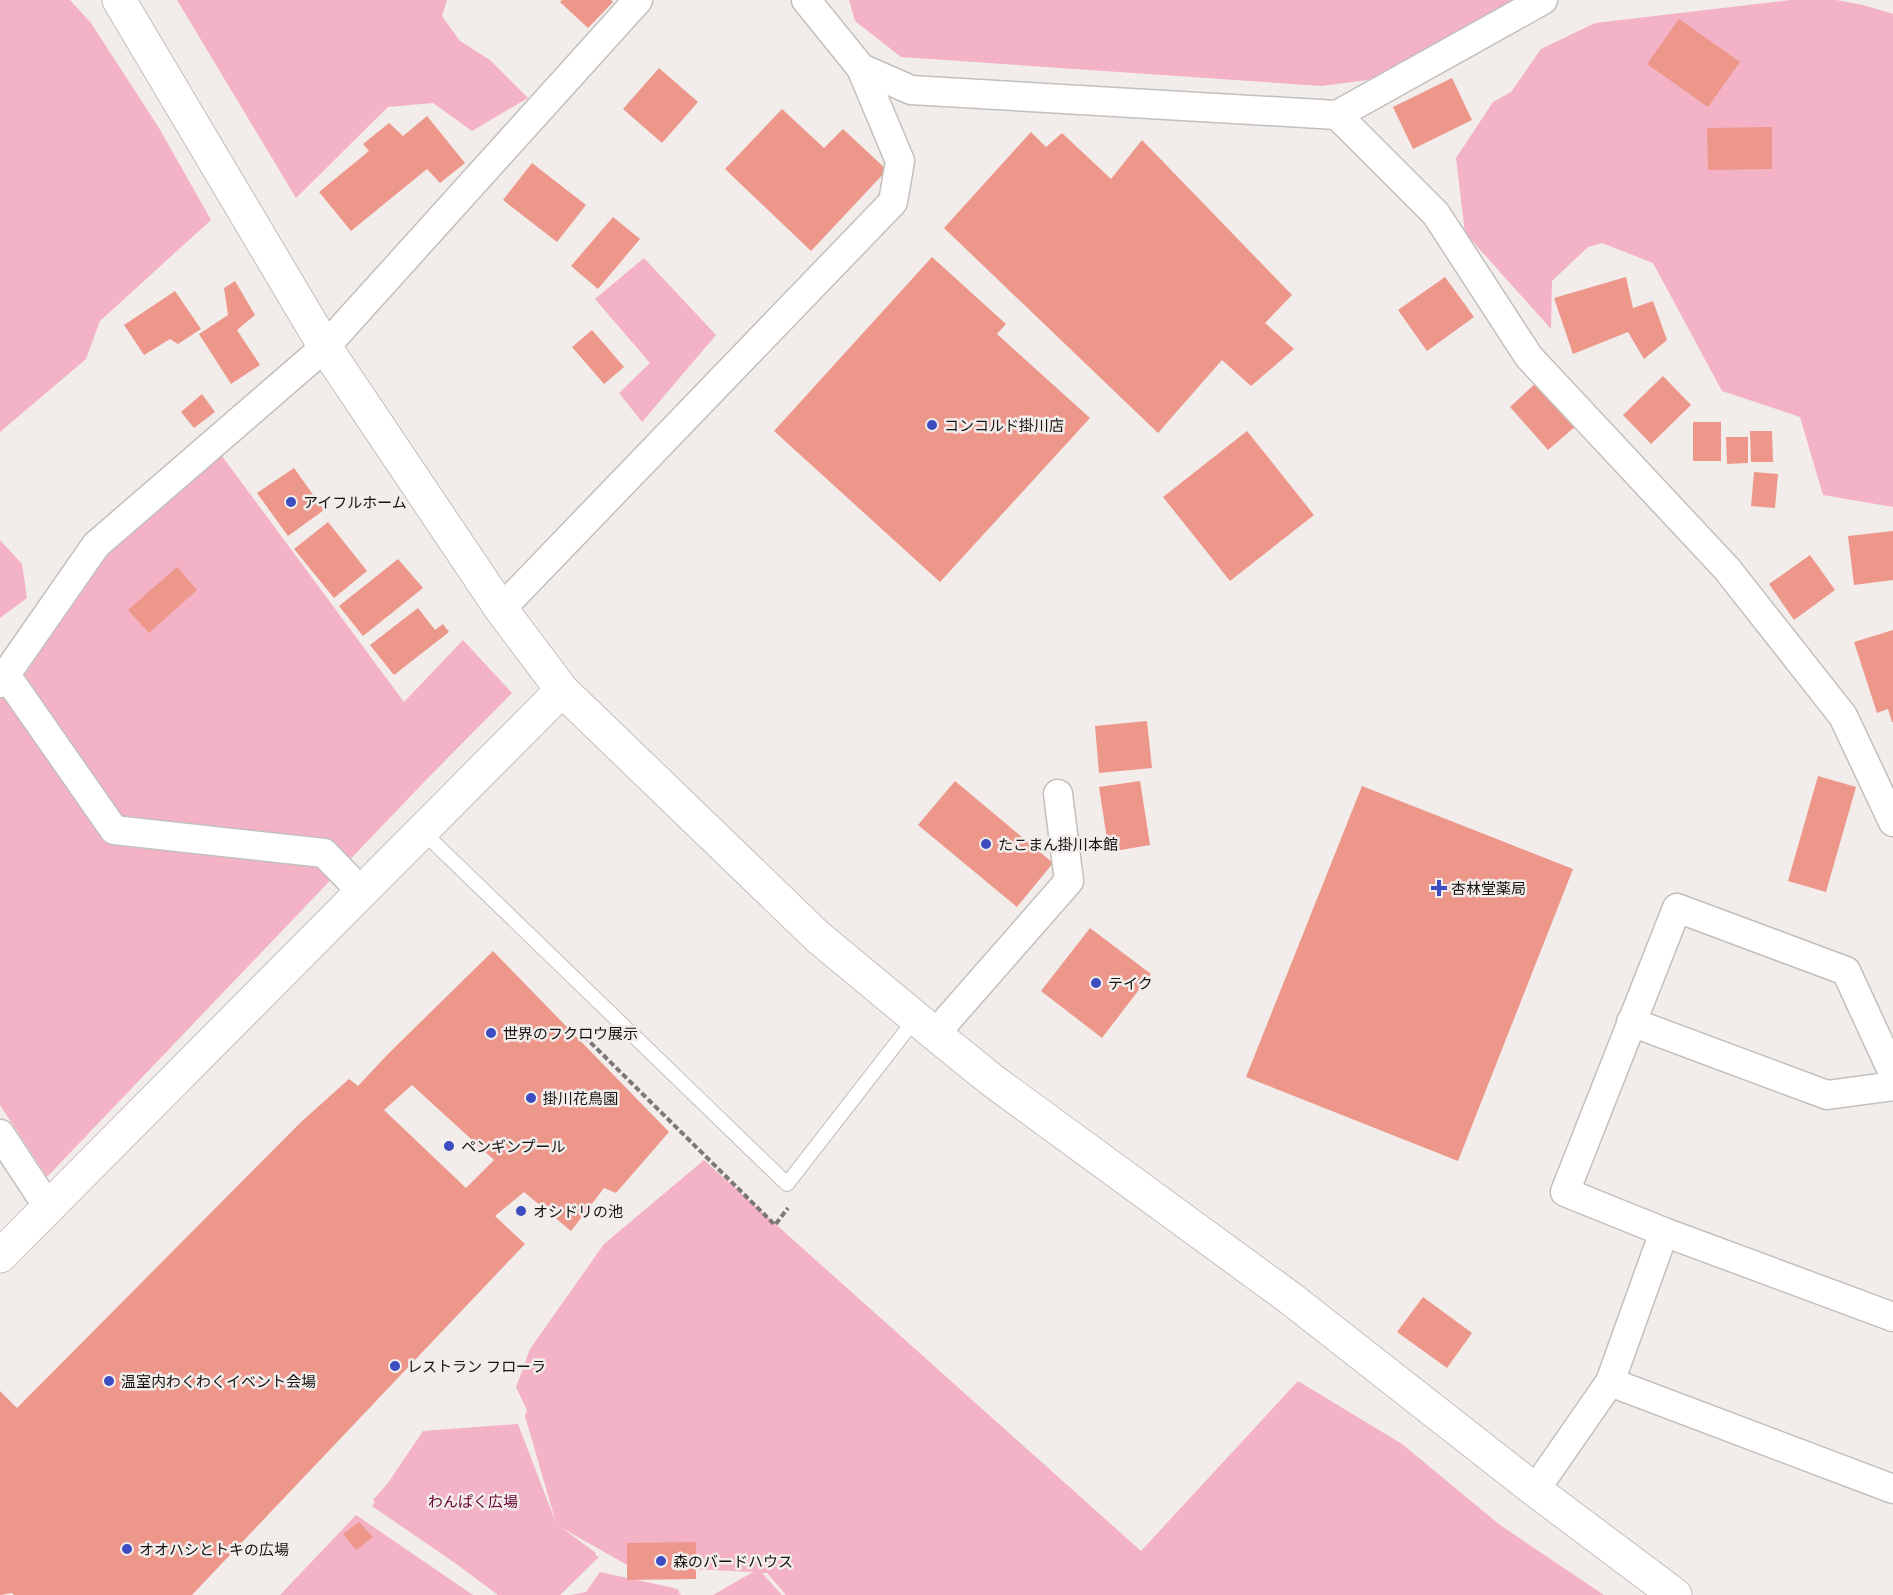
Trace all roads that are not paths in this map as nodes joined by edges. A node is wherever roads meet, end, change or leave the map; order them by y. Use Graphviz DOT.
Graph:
graph roads {
  1 [pos="119,0"];
  2 [pos="638,0"];
  3 [pos="807,0"];
  4 [pos="1543,0"];
  5 [pos="861,68"];
  6 [pos="1337,115"];
  7 [pos="325,347"];
  8 [pos="501,609"];
  9 [pos="3,679"];
  10 [pos="562,690"];
  11 [pos="1058,794"];
  12 [pos="1893,822"];
  13 [pos="422,831"];
  14 [pos="362,891"];
  15 [pos="1631,1022"];
  16 [pos="926,1026"];
  17 [pos="1893,1073"];
  18 [pos="1893,1086"];
  19 [pos="0,1134"];
  20 [pos="48,1207"];
  21 [pos="1664,1232"];
  22 [pos="0,1256"];
  23 [pos="1893,1317"];
  24 [pos="1610,1382"];
  25 [pos="1893,1489"];
  26 [pos="1535,1490"];
  27 [pos="1675,1595"];
  1 -- 7 [label="street"];
  2 -- 7 [label="street"];
  3 -- 5 [label="street"];
  4 -- 6 [label="street"];
  5 -- 6 [label="street"];
  5 -- 8 [label="street"];
  6 -- 12 [label="street"];
  7 -- 8 [label="street"];
  7 -- 9 [label="street"];
  8 -- 10 [label="street"];
  9 -- 14 [label="street"];
  10 -- 13 [label="street"];
  10 -- 16 [label="street"];
  11 -- 16 [label="street"];
  13 -- 14 [label="street"];
  13 -- 16 [label="lane"];
  14 -- 20 [label="street"];
  15 -- 17 [label="street"];
  15 -- 18 [label="street"];
  15 -- 21 [label="street"];
  16 -- 26 [label="street"];
  19 -- 20 [label="street"];
  20 -- 22 [label="street"];
  21 -- 23 [label="street"];
  21 -- 24 [label="street"];
  24 -- 25 [label="street"];
  24 -- 26 [label="street"];
  26 -- 27 [label="street"];
}
